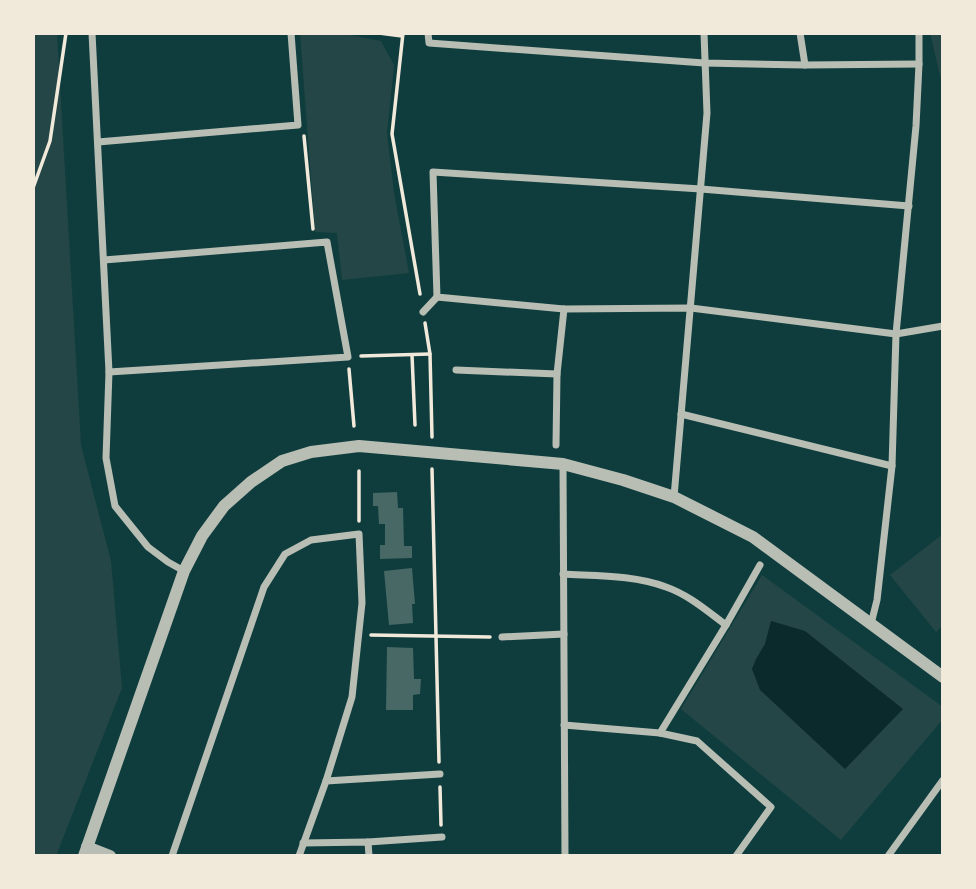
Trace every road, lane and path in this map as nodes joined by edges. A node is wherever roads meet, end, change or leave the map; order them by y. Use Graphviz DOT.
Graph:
graph roads {
  1 [pos="66,33"];
  2 [pos="92,33"];
  3 [pos="291,33"];
  4 [pos="379,33"];
  5 [pos="428,33"];
  6 [pos="704,33"];
  7 [pos="800,33"];
  8 [pos="919,33"];
  9 [pos="402,36"];
  10 [pos="704,63"];
  11 [pos="919,64"];
  12 [pos="805,65"];
  13 [pos="298,125"];
  14 [pos="98,142"];
  15 [pos="33,188"];
  16 [pos="701,189"];
  17 [pos="909,206"];
  18 [pos="315,243"];
  19 [pos="104,260"];
  20 [pos="437,297"];
  21 [pos="691,308"];
  22 [pos="564,309"];
  23 [pos="423,312"];
  24 [pos="943,326"];
  25 [pos="896,334"];
  26 [pos="430,354"];
  27 [pos="412,355"];
  28 [pos="348,357"];
  29 [pos="456,370"];
  30 [pos="109,372"];
  31 [pos="557,374"];
  32 [pos="681,414"];
  33 [pos="415,425"];
  34 [pos="354,426"];
  35 [pos="556,445"];
  36 [pos="563,464"];
  37 [pos="892,466"];
  38 [pos="359,471"];
  39 [pos="674,497"];
  40 [pos="359,534"];
  41 [pos="760,565"];
  42 [pos="184,571"];
  43 [pos="564,574"];
  44 [pos="871,624"];
  45 [pos="726,625"];
  46 [pos="564,634"];
  47 [pos="359,635"];
  48 [pos="502,637"];
  49 [pos="943,677"];
  50 [pos="564,725"];
  51 [pos="660,733"];
  52 [pos="440,774"];
  53 [pos="326,780"];
  54 [pos="942,781"];
  55 [pos="442,837"];
  56 [pos="368,842"];
  57 [pos="303,843"];
  58 [pos="86,851"];
  59 [pos="110,856"];
  60 [pos="172,856"];
  61 [pos="299,856"];
  62 [pos="369,856"];
  63 [pos="565,856"];
  64 [pos="736,856"];
  65 [pos="888,856"];
  1 -- 15 [label="path"];
  2 -- 14 [label="street"];
  3 -- 13 [label="street"];
  4 -- 9 [label="path"];
  5 -- 10 [label="street"];
  6 -- 10 [label="street"];
  7 -- 12 [label="street"];
  8 -- 11 [label="street"];
  10 -- 12 [label="street"];
  10 -- 16 [label="street"];
  11 -- 12 [label="street"];
  11 -- 17 [label="street"];
  13 -- 14 [label="street"];
  13 -- 18 [label="path"];
  14 -- 19 [label="street"];
  16 -- 17 [label="street"];
  16 -- 20 [label="street"];
  16 -- 21 [label="street"];
  17 -- 25 [label="street"];
  18 -- 19 [label="street"];
  18 -- 28 [label="street"];
  19 -- 30 [label="street"];
  20 -- 22 [label="street"];
  20 -- 23 [label="street"];
  21 -- 22 [label="street"];
  21 -- 25 [label="street"];
  21 -- 32 [label="street"];
  22 -- 31 [label="street"];
  24 -- 25 [label="street"];
  25 -- 37 [label="street"];
  26 -- 27 [label="path"];
  27 -- 28 [label="path"];
  27 -- 33 [label="path"];
  28 -- 30 [label="street"];
  28 -- 34 [label="path"];
  29 -- 31 [label="street"];
  30 -- 42 [label="street"];
  31 -- 35 [label="street"];
  32 -- 37 [label="street"];
  32 -- 39 [label="street"];
  36 -- 39 [label="street"];
  36 -- 42 [label="street"];
  36 -- 43 [label="street"];
  37 -- 44 [label="street"];
  38 -- 40 [label="path"];
  39 -- 44 [label="street"];
  40 -- 47 [label="street"];
  40 -- 60 [label="street"];
  41 -- 45 [label="street"];
  42 -- 58 [label="street"];
  43 -- 45 [label="street"];
  43 -- 46 [label="street"];
  44 -- 49 [label="street"];
  45 -- 51 [label="street"];
  46 -- 48 [label="street"];
  46 -- 50 [label="street"];
  47 -- 48 [label="path"];
  47 -- 53 [label="street"];
  50 -- 51 [label="street"];
  50 -- 63 [label="street"];
  51 -- 64 [label="street"];
  52 -- 53 [label="street"];
  53 -- 57 [label="street"];
  54 -- 65 [label="street"];
  55 -- 56 [label="street"];
  56 -- 57 [label="street"];
  56 -- 62 [label="street"];
  57 -- 61 [label="street"];
  58 -- 59 [label="street"];
}
